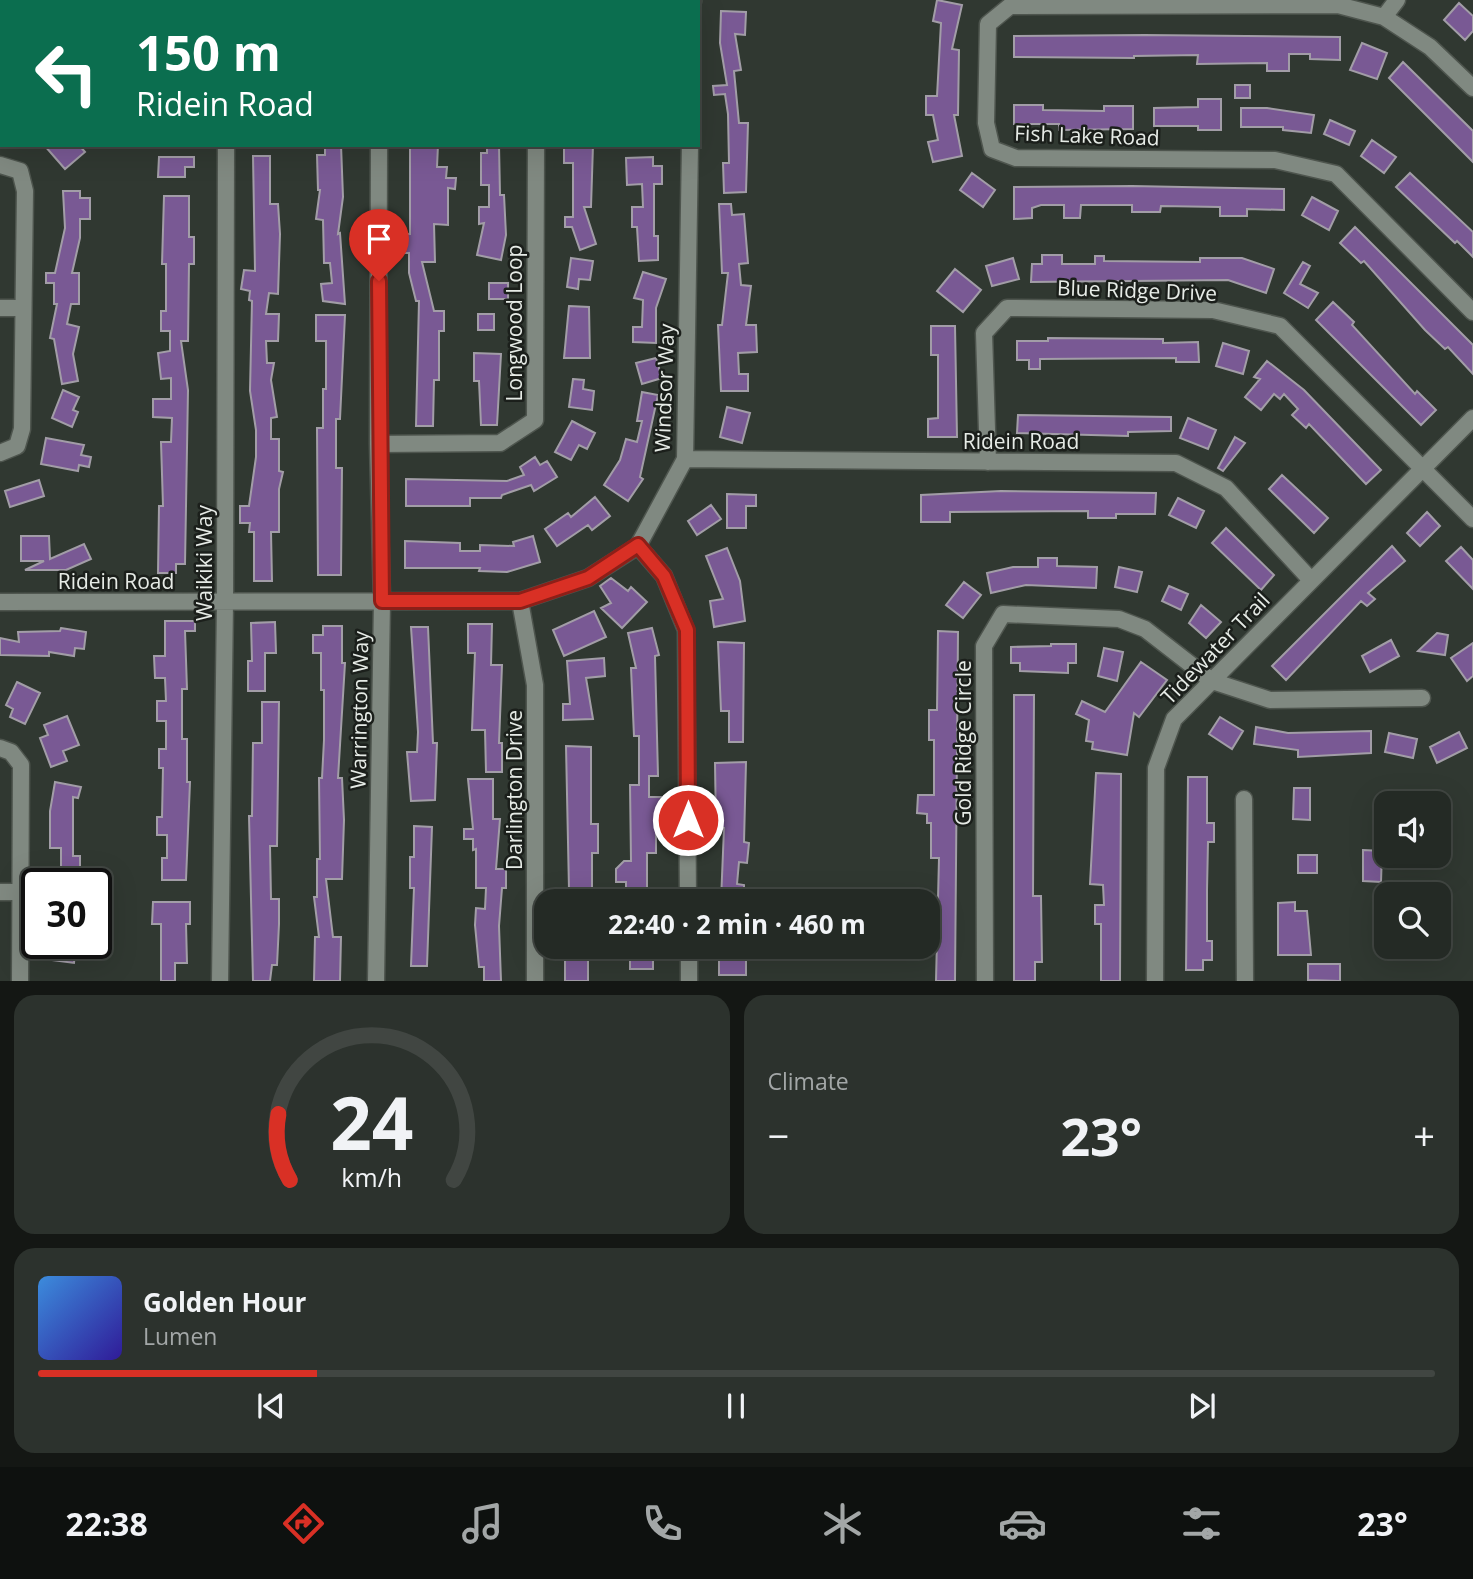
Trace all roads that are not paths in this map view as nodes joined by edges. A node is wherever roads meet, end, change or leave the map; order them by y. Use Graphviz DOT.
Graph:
graph roads {
  1 [pos="1397,0"];
  2 [pos="1240,3"];
  3 [pos="1384,17"];
  4 [pos="1473,88"];
  5 [pos="226,147"];
  6 [pos="379,147"];
  7 [pos="536,147"];
  8 [pos="690,147"];
  9 [pos="0,165"];
  10 [pos="23,308"];
  11 [pos="0,309"];
  12 [pos="1473,312"];
  13 [pos="1473,418"];
  14 [pos="378,444"];
  15 [pos="0,453"];
  16 [pos="685,459"];
  17 [pos="988,462"];
  18 [pos="1422,468"];
  19 [pos="1473,519"];
  20 [pos="638,545"];
  21 [pos="1310,579"];
  22 [pos="382,601"];
  23 [pos="520,601"];
  24 [pos="0,602"];
  25 [pos="225,602"];
  26 [pos="1212,681"];
  27 [pos="1422,698"];
  28 [pos="0,748"];
  29 [pos="1244,799"];
  30 [pos="688,889"];
  31 [pos="0,891"];
  32 [pos="20,892"];
  33 [pos="689,959"];
  34 [pos="20,981"];
  35 [pos="220,981"];
  36 [pos="376,981"];
  37 [pos="536,981"];
  38 [pos="689,981"];
  39 [pos="985,981"];
  40 [pos="1155,981"];
  41 [pos="1245,981"];
  1 -- 3 [label="street"];
  2 -- 3 [label="street, Fish Lake Road"];
  2 -- 12 [label="street, Fish Lake Road"];
  3 -- 4 [label="street, Fish Lake Road"];
  5 -- 25 [label="street, Waikiki Way"];
  6 -- 14 [label="street, Warrington Way"];
  7 -- 14 [label="street, Longwood Loop"];
  8 -- 16 [label="street, Windsor Way"];
  9 -- 10 [label="street"];
  10 -- 11 [label="street"];
  10 -- 15 [label="street"];
  13 -- 18 [label="street, Tidewater Trail"];
  14 -- 22 [label="street, Warrington Way"];
  16 -- 17 [label="street, Ridein Road"];
  16 -- 20 [label="street, Windsor Way"];
  17 -- 18 [label="street, Blue Ridge Drive"];
  17 -- 21 [label="street, Ridein Road"];
  18 -- 19 [label="street, Blue Ridge Drive"];
  18 -- 21 [label="street, Tidewater Trail"];
  20 -- 23 [label="street, Ridein Road"];
  20 -- 30 [label="street"];
  21 -- 26 [label="street, Tidewater Trail"];
  22 -- 23 [label="street, Ridein Road"];
  22 -- 25 [label="street, Ridein Road"];
  22 -- 36 [label="street, Warrington Way"];
  23 -- 37 [label="street, Darlington Drive"];
  24 -- 25 [label="street, Ridein Road"];
  25 -- 35 [label="street, Waikiki Way"];
  26 -- 27 [label="street"];
  26 -- 39 [label="street, Gold Ridge Circle"];
  26 -- 40 [label="street, Tidewater Trail"];
  28 -- 32 [label="street"];
  29 -- 41 [label="street"];
  31 -- 32 [label="street"];
  32 -- 34 [label="street"];
  33 -- 38 [label="street"];
}
